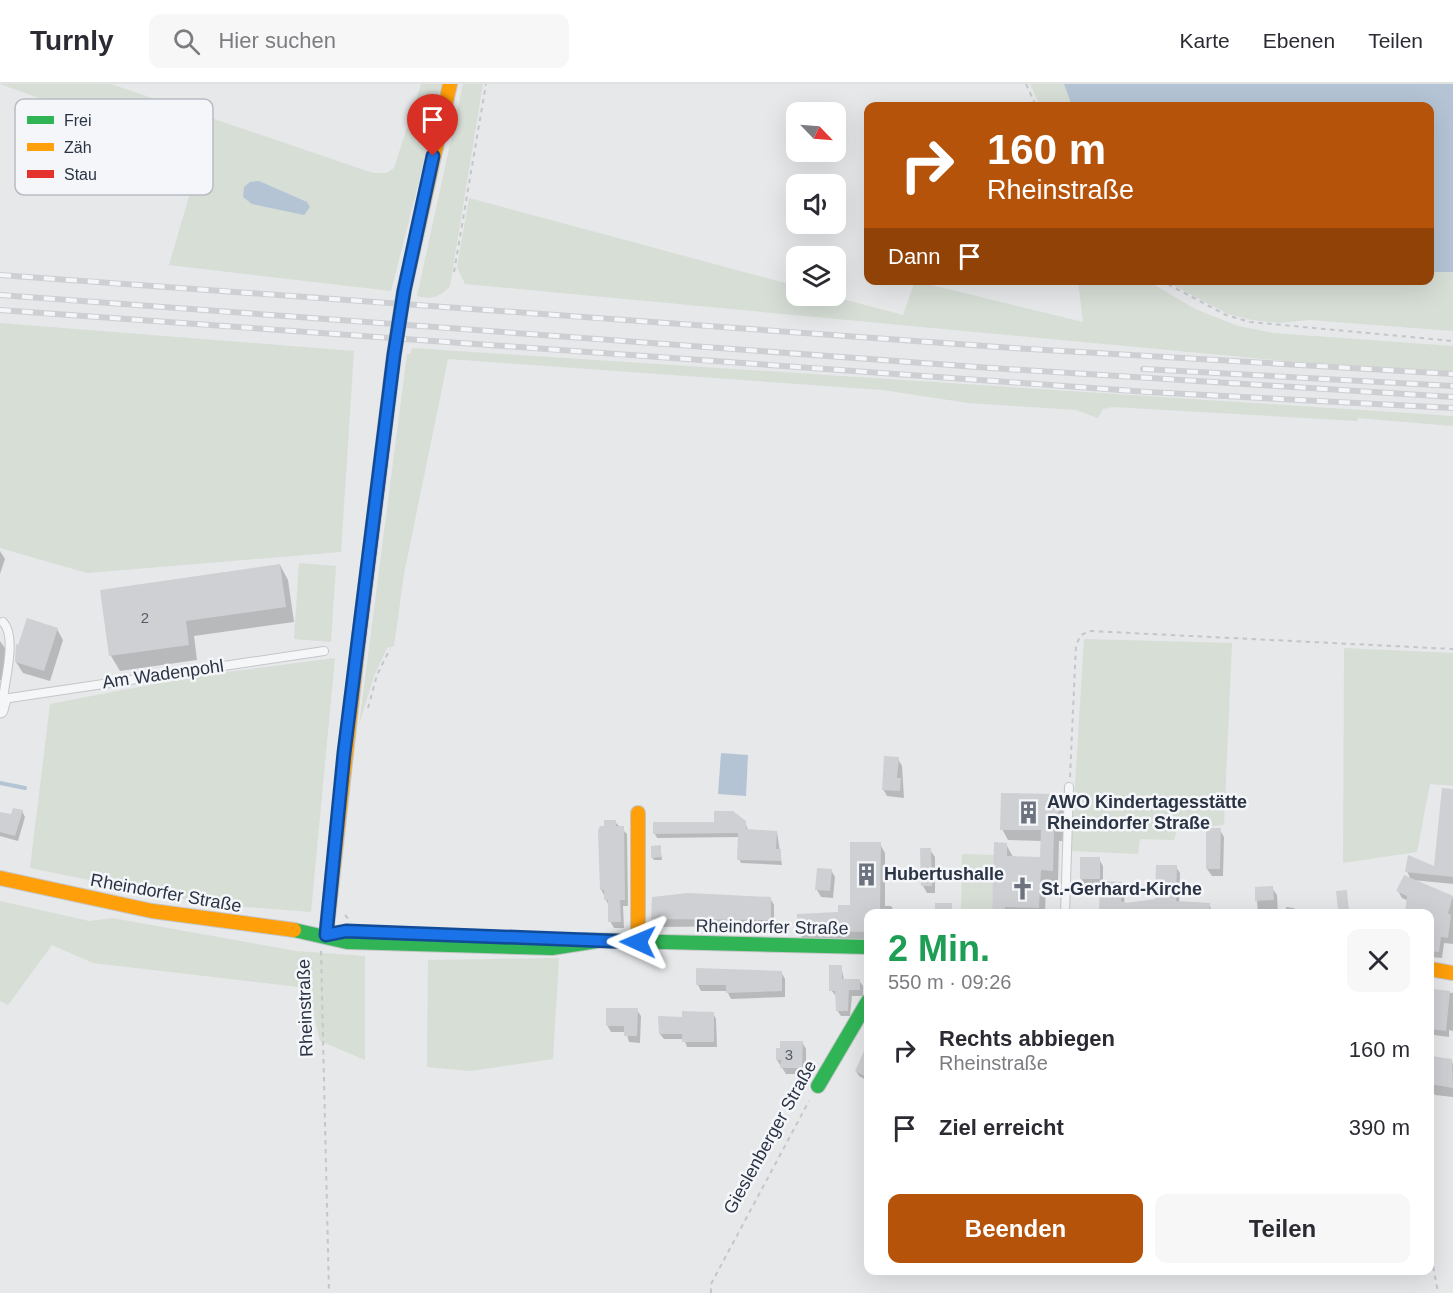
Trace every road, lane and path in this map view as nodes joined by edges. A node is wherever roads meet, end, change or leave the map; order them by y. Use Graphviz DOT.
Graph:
graph roads {
  1 [pos="450,84"];
  2 [pos="486,84"];
  3 [pos="1026,84"];
  4 [pos="1034,102"];
  5 [pos="454,272"];
  6 [pos="1169,285"];
  7 [pos="1453,341"];
  8 [pos="3,622"];
  9 [pos="390,649"];
  10 [pos="1453,649"];
  11 [pos="324,651"];
  12 [pos="1,703"];
  13 [pos="367,712"];
  14 [pos="1069,787"];
  15 [pos="638,813"];
  16 [pos="0,878"];
  17 [pos="1065,909"];
  18 [pos="326,935"];
  19 [pos="638,942"];
  20 [pos="864,947"];
  21 [pos="1434,970"];
  22 [pos="1453,973"];
  23 [pos="864,1008"];
  24 [pos="818,1086"];
  25 [pos="1434,1271"];
  26 [pos="329,1293"];
  27 [pos="711,1293"];
  28 [pos="1438,1293"];
  1 -- 18 [label="street, Rheinstraße, bridge"];
  2 -- 5 [label="path"];
  3 -- 4 [label="path"];
  6 -- 7 [label="path"];
  8 -- 12 [label="lane"];
  9 -- 13 [label="path"];
  10 -- 14 [label="path"];
  11 -- 12 [label="lane, Am Wadenpohl"];
  14 -- 17 [label="lane"];
  15 -- 19 [label="street"];
  16 -- 18 [label="street, Rheindorfer Straße"];
  18 -- 19 [label="street, Rheindorfer Straße"];
  18 -- 26 [label="path, Rheinstraße"];
  19 -- 20 [label="street, Rheindorfer Straße"];
  21 -- 22 [label="street"];
  23 -- 24 [label="street, Gieslenberger Straße"];
  24 -- 27 [label="path, Gieslenberger Straße"];
  25 -- 28 [label="path"];
}
